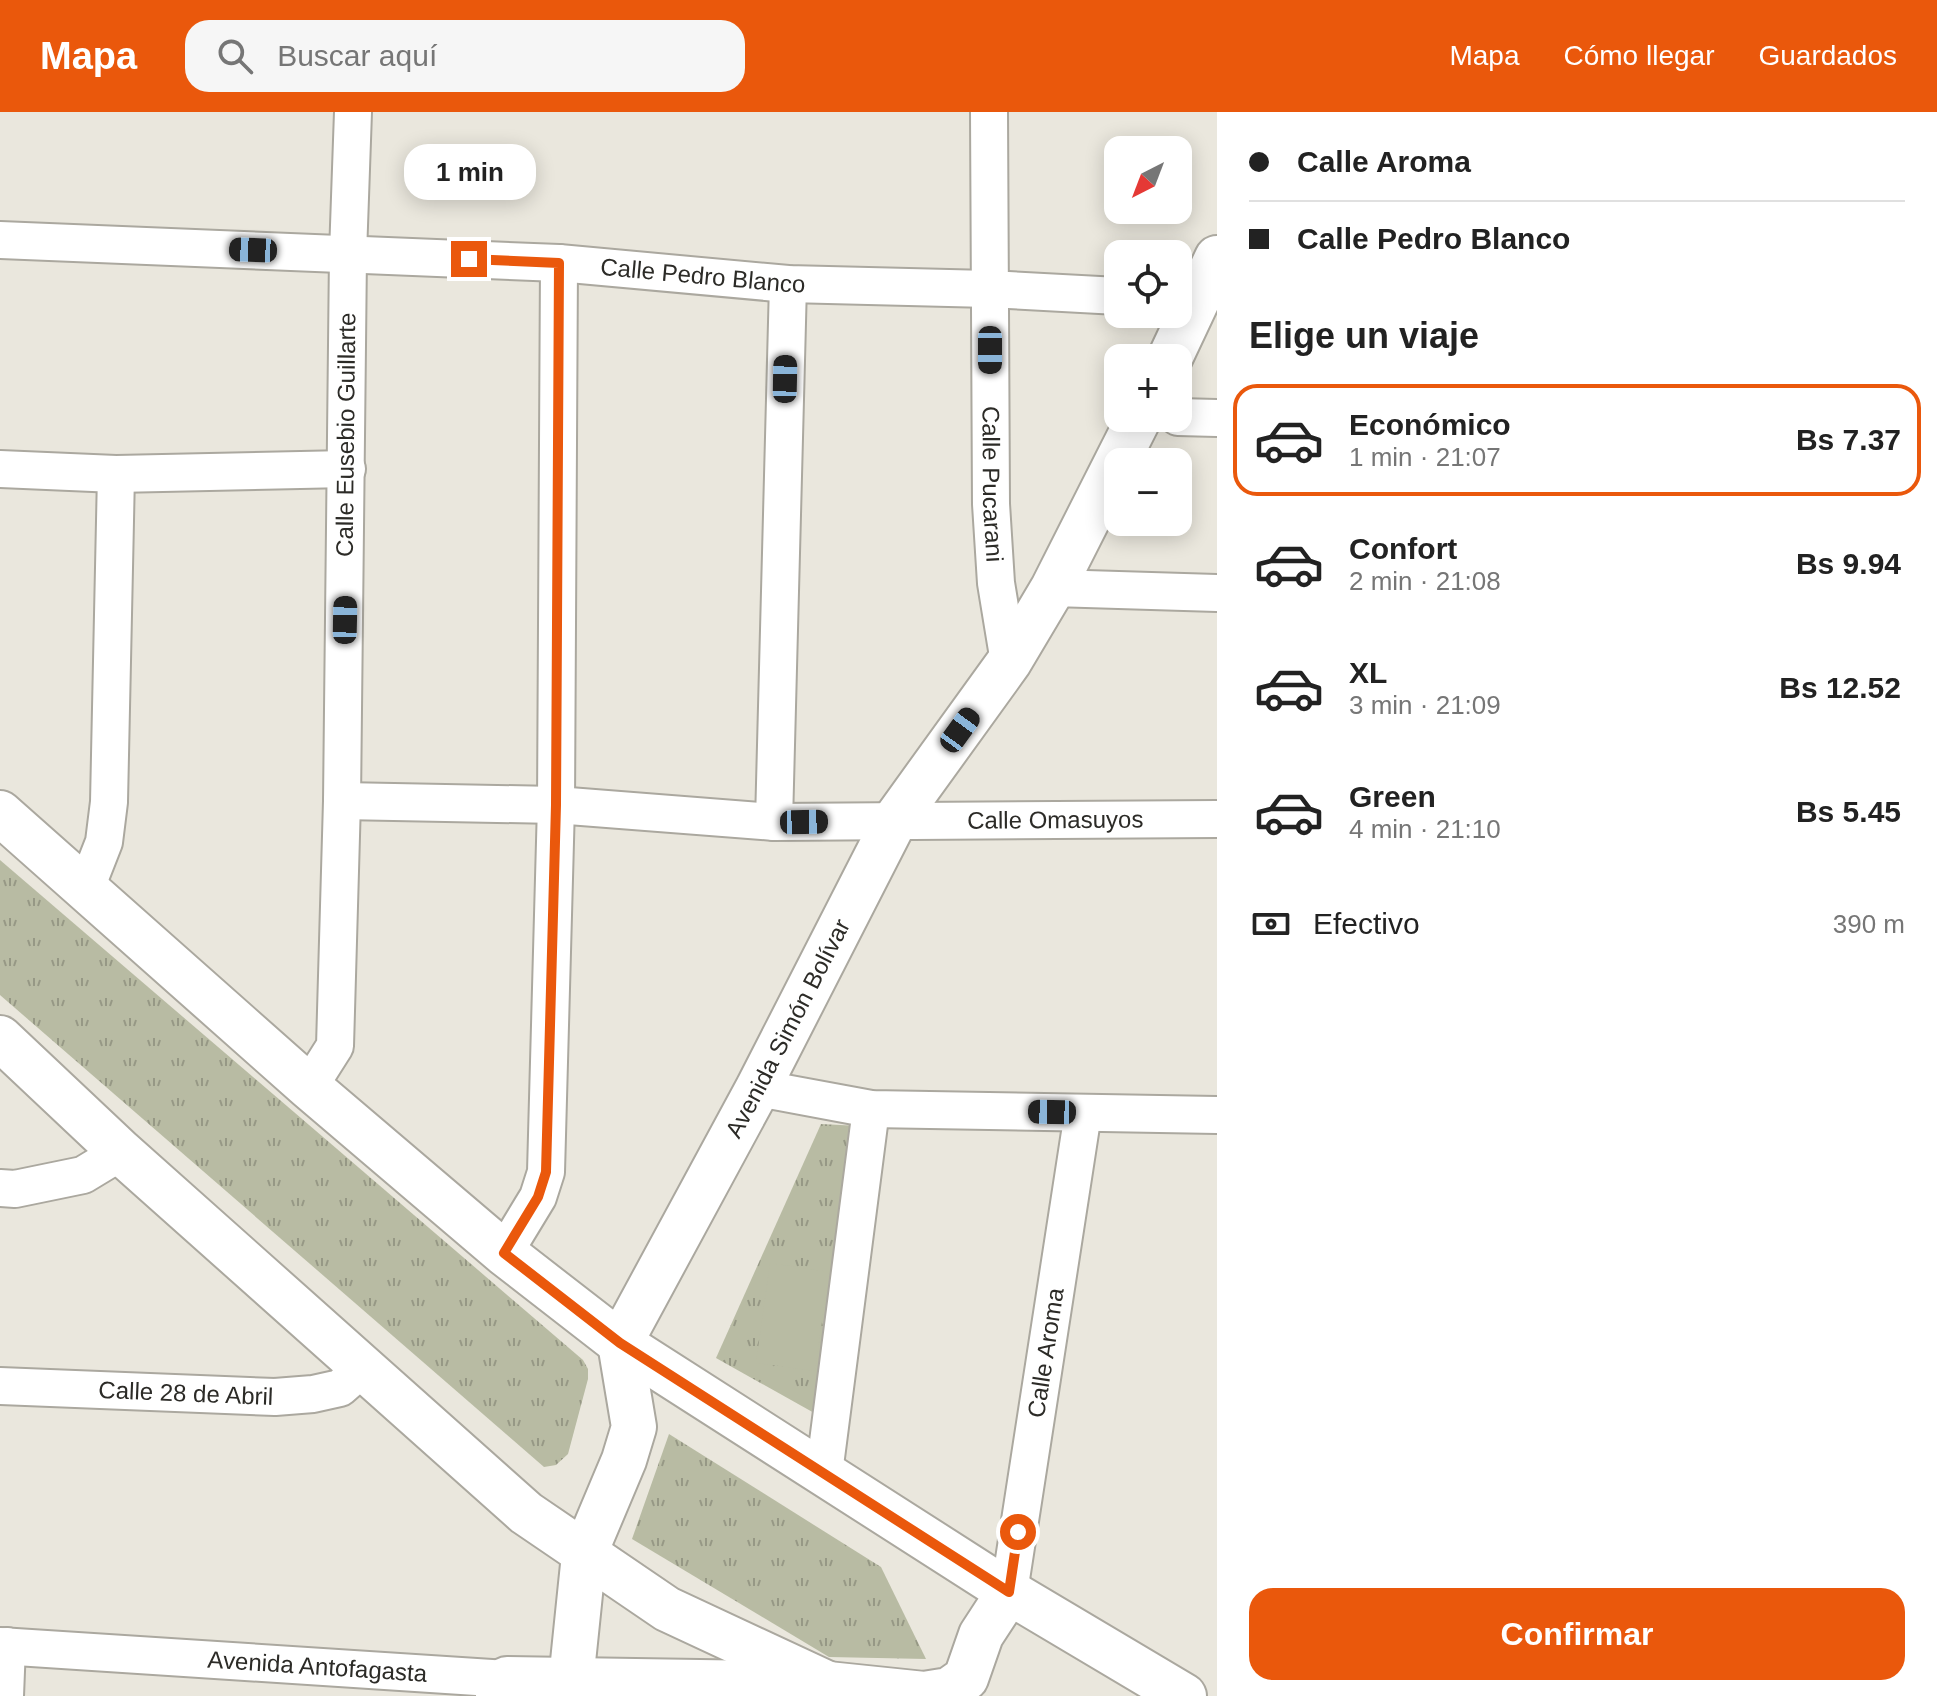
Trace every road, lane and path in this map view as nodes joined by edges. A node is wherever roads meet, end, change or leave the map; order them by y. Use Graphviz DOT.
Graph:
graph roads {
  1 [pos="353,112"];
  2 [pos="989,112"];
  3 [pos="0,240"];
  4 [pos="348,254"];
  5 [pos="1217,258"];
  6 [pos="559,263"];
  7 [pos="788,284"];
  8 [pos="989,289"];
  9 [pos="1192,294"];
  10 [pos="1104,295"];
  11 [pos="1192,417"];
  12 [pos="1217,418"];
  13 [pos="1132,432"];
  14 [pos="0,469"];
  15 [pos="347,469"];
  16 [pos="116,474"];
  17 [pos="1053,588"];
  18 [pos="1217,593"];
  19 [pos="1009,662"];
  20 [pos="342,801"];
  21 [pos="556,805"];
  22 [pos="0,813"];
  23 [pos="1217,819"];
  24 [pos="895,820"];
  25 [pos="774,822"];
  26 [pos="86,888"];
  27 [pos="0,1038"];
  28 [pos="309,1087"];
  29 [pos="758,1088"];
  30 [pos="871,1109"];
  31 [pos="1083,1113"];
  32 [pos="1217,1115"];
  33 [pos="121,1152"];
  34 [pos="0,1188"];
  35 [pos="504,1253"];
  36 [pos="620,1343"];
  37 [pos="364,1367"];
  38 [pos="0,1386"];
  39 [pos="824,1473"];
  40 [pos="584,1555"];
  41 [pos="1009,1592"];
  42 [pos="3,1646"];
  43 [pos="571,1681"];
  44 [pos="502,1688"];
  45 [pos="837,1690"];
  46 [pos="5,1696"];
  47 [pos="1184,1696"];
  1 -- 4 [label="street, Calle Eusebio Guillarte"];
  2 -- 8 [label="street, Calle Pucarani"];
  3 -- 4 [label="street, Calle Pedro Blanco"];
  4 -- 6 [label="street, Calle Pedro Blanco"];
  4 -- 15 [label="street, Calle Eusebio Guillarte"];
  5 -- 9 [label="street"];
  6 -- 7 [label="street, Calle Pedro Blanco"];
  6 -- 21 [label="street"];
  7 -- 8 [label="street, Calle Pedro Blanco"];
  7 -- 25 [label="street"];
  8 -- 10 [label="street, Calle Pedro Blanco"];
  8 -- 19 [label="street, Calle Pucarani"];
  11 -- 12 [label="street"];
  13 -- 17 [label="street, Avenida Simón Bolívar"];
  14 -- 16 [label="street"];
  15 -- 16 [label="street"];
  15 -- 20 [label="street, Calle Eusebio Guillarte"];
  16 -- 26 [label="street"];
  17 -- 18 [label="street"];
  17 -- 19 [label="street, Avenida Simón Bolívar"];
  19 -- 24 [label="street, Avenida Simón Bolívar"];
  20 -- 21 [label="street, Calle Omasuyos"];
  20 -- 28 [label="street, Calle Eusebio Guillarte"];
  21 -- 25 [label="street, Calle Omasuyos"];
  21 -- 35 [label="street"];
  22 -- 26 [label="street"];
  23 -- 24 [label="street, Calle Omasuyos"];
  24 -- 25 [label="street, Calle Omasuyos"];
  24 -- 29 [label="street, Avenida Simón Bolívar"];
  26 -- 28 [label="street"];
  27 -- 33 [label="street"];
  28 -- 35 [label="street"];
  29 -- 30 [label="street"];
  29 -- 36 [label="street, Avenida Simón Bolívar"];
  30 -- 31 [label="street"];
  30 -- 39 [label="street"];
  31 -- 32 [label="street"];
  31 -- 41 [label="street, Calle Aroma"];
  33 -- 34 [label="street"];
  33 -- 37 [label="street"];
  35 -- 36 [label="street"];
  36 -- 39 [label="street"];
  36 -- 40 [label="street"];
  37 -- 38 [label="street, Calle 28 de Abril"];
  37 -- 40 [label="street"];
  39 -- 41 [label="street"];
  40 -- 43 [label="street"];
  40 -- 45 [label="street"];
  41 -- 45 [label="street, Avenida Antofagasta"];
  41 -- 47 [label="street"];
  42 -- 44 [label="street, Avenida Antofagasta"];
  42 -- 46 [label="street"];
  43 -- 44 [label="street, Avenida Antofagasta"];
  43 -- 45 [label="street, Avenida Antofagasta"];
}
